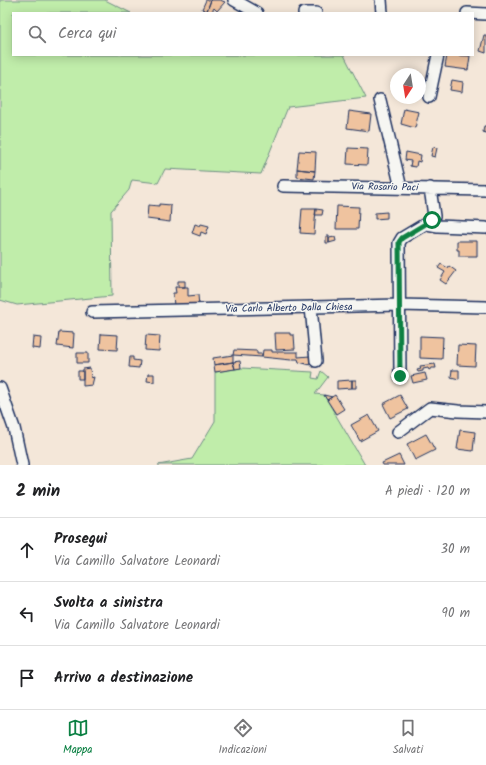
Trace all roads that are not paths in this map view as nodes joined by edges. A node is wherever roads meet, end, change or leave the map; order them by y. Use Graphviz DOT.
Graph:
graph roads {
  1 [pos="234,0"];
  2 [pos="381,0"];
  3 [pos="255,12"];
  4 [pos="382,12"];
  5 [pos="474,13"];
  6 [pos="486,14"];
  7 [pos="438,56"];
  8 [pos="429,97"];
  9 [pos="380,100"];
  10 [pos="283,186"];
  11 [pos="401,188"];
  12 [pos="430,188"];
  13 [pos="486,190"];
  14 [pos="427,224"];
  15 [pos="486,228"];
  16 [pos="399,305"];
  17 [pos="311,307"];
  18 [pos="486,307"];
  19 [pos="92,312"];
  20 [pos="316,361"];
  21 [pos="400,376"];
  22 [pos="0,388"];
  23 [pos="486,412"];
  24 [pos="398,432"];
  25 [pos="22,465"];
  1 -- 3 [label="street"];
  2 -- 4 [label="street"];
  5 -- 6 [label="street"];
  7 -- 8 [label="street"];
  9 -- 11 [label="street"];
  10 -- 11 [label="street, Via Rosario Paci"];
  11 -- 12 [label="street, Via Rosario Paci"];
  12 -- 13 [label="street, Via Rosario Paci"];
  12 -- 14 [label="street"];
  14 -- 15 [label="street"];
  14 -- 16 [label="street"];
  16 -- 17 [label="street, Via Carlo Alberto Dalla Chiesa"];
  16 -- 18 [label="street, Via Carlo Alberto Dalla Chiesa"];
  16 -- 21 [label="street"];
  17 -- 19 [label="street, Via Carlo Alberto Dalla Chiesa"];
  17 -- 20 [label="street"];
  22 -- 25 [label="street"];
  23 -- 24 [label="street"];
}
